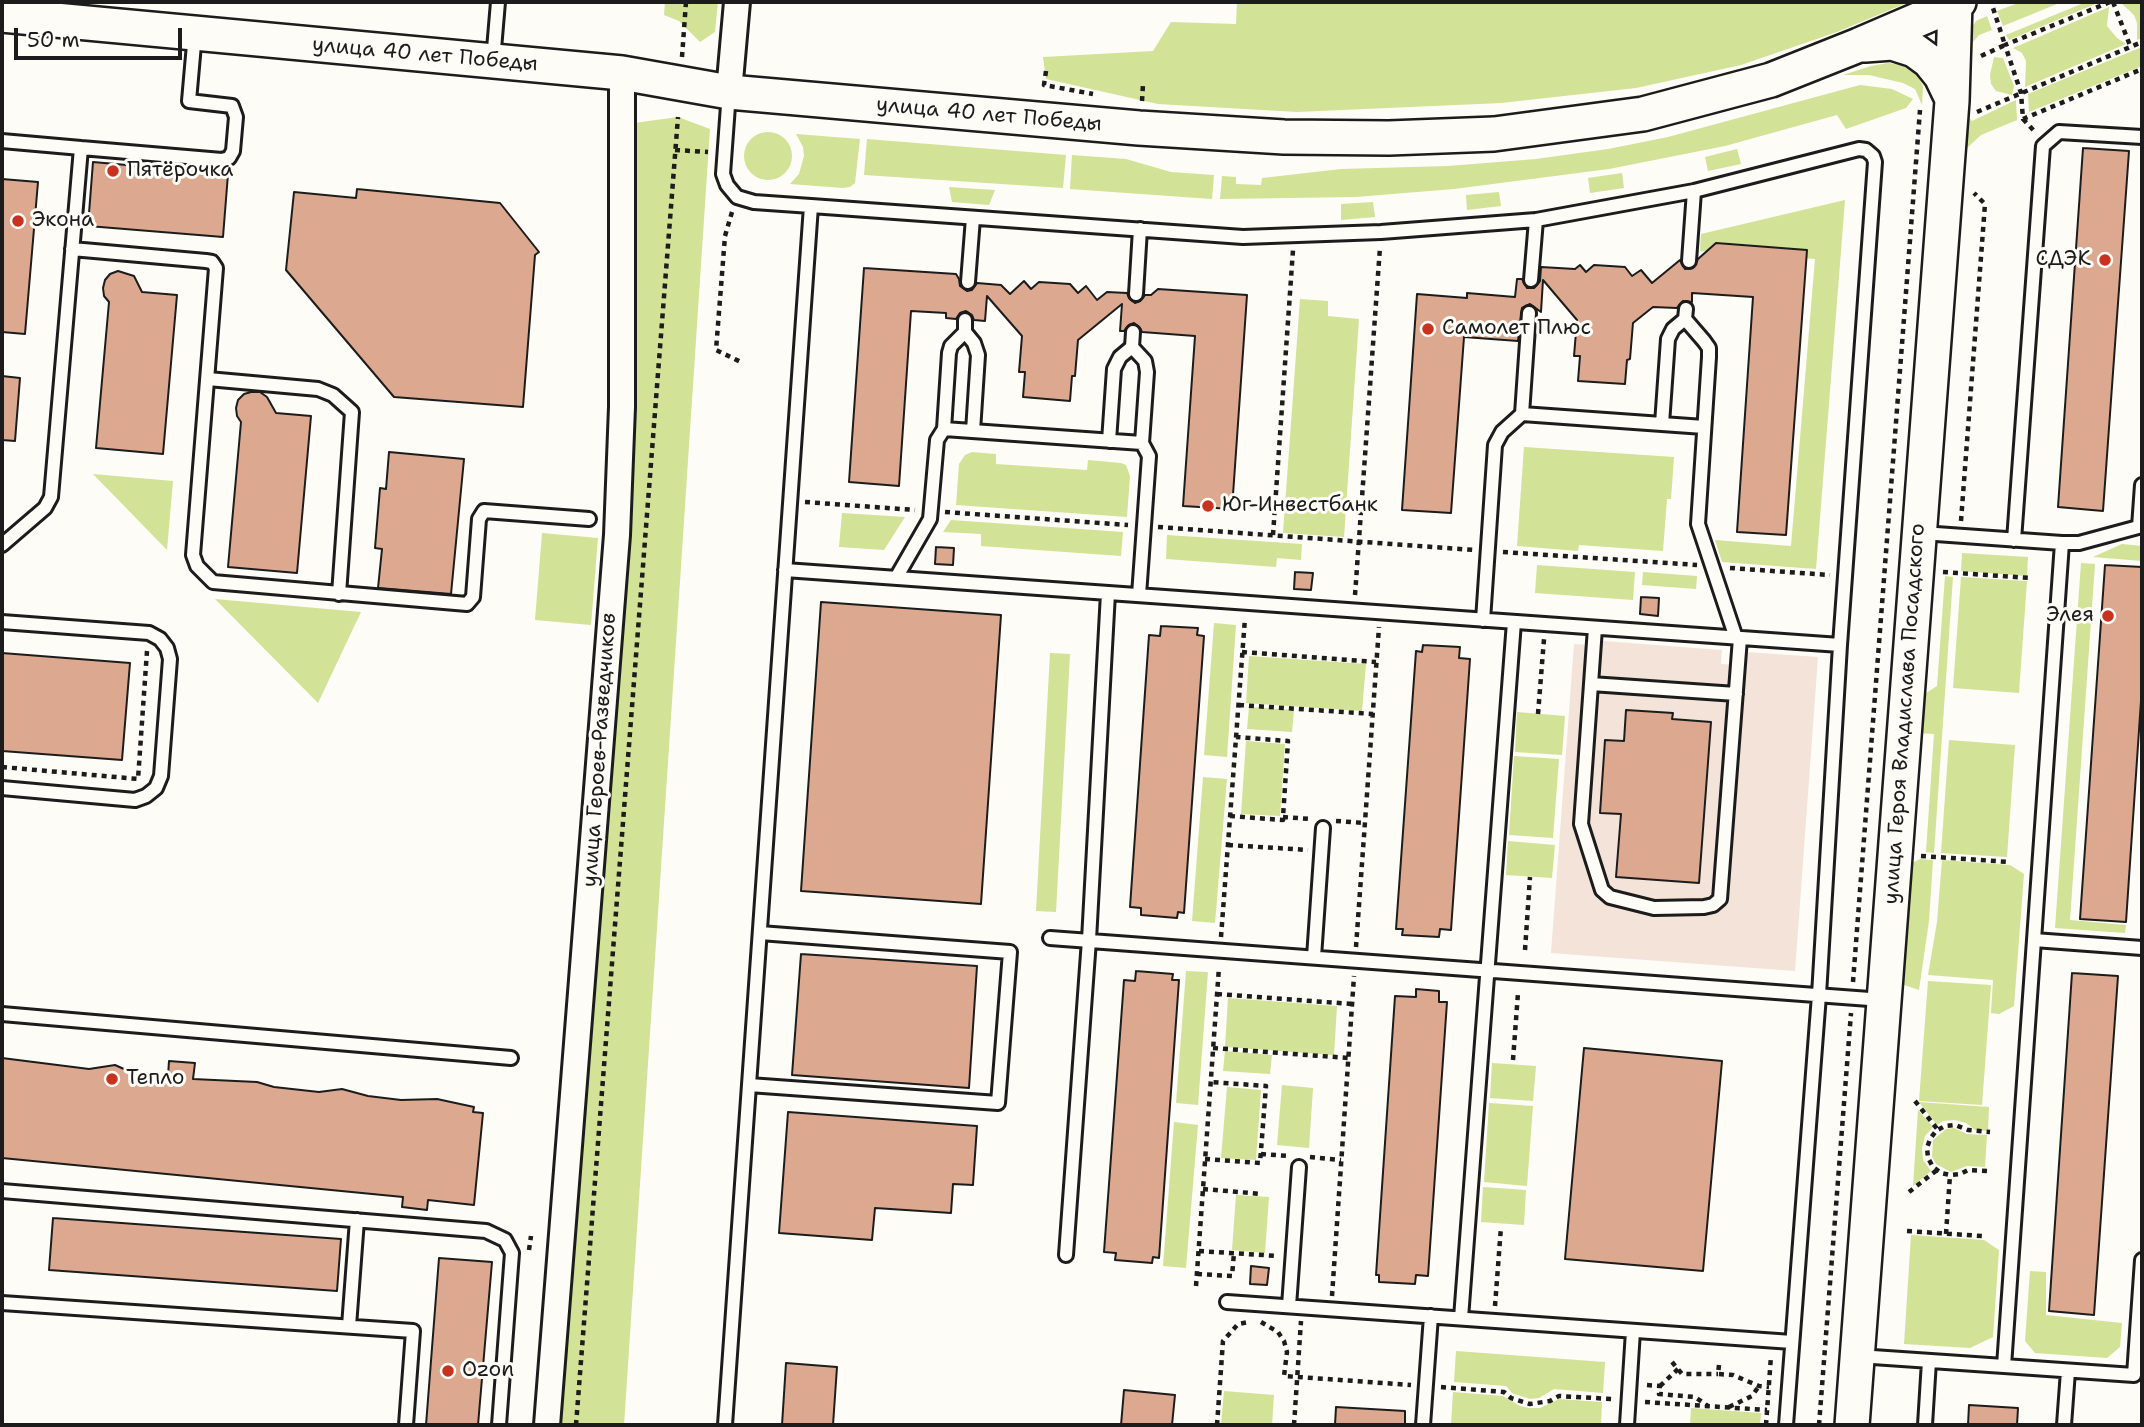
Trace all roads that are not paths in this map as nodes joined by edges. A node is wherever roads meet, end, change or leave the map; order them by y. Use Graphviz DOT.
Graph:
graph roads {
  1 [pos="498,2"];
  2 [pos="737,2"];
  3 [pos="1956,2"];
  4 [pos="2,15"];
  5 [pos="195,33"];
  6 [pos="1859,45"];
  7 [pos="493,61"];
  8 [pos="622,73"];
  9 [pos="729,92"];
  10 [pos="1968,105"];
  11 [pos="2142,136"];
  12 [pos="2,141"];
  13 [pos="81,148"];
  14 [pos="1694,191"];
  15 [pos="811,206"];
  16 [pos="973,218"];
  17 [pos="1536,220"];
  18 [pos="1140,229"];
  19 [pos="72,249"];
  20 [pos="1689,261"];
  21 [pos="1531,280"];
  22 [pos="968,282"];
  23 [pos="1136,294"];
  24 [pos="1529,313"];
  25 [pos="1133,332"];
  26 [pos="1132,347"];
  27 [pos="208,379"];
  28 [pos="1522,414"];
  29 [pos="1662,424"];
  30 [pos="1704,427"];
  31 [pos="944,429"];
  32 [pos="973,431"];
  33 [pos="1110,441"];
  34 [pos="1142,443"];
  35 [pos="2142,485"];
  36 [pos="589,519"];
  37 [pos="2141,526"];
  38 [pos="1918,533"];
  39 [pos="2014,540"];
  40 [pos="2062,543"];
  41 [pos="2,545"];
  42 [pos="785,570"];
  43 [pos="895,578"];
  44 [pos="1108,593"];
  45 [pos="339,594"];
  46 [pos="1139,595"];
  47 [pos="1483,620"];
  48 [pos="2,622"];
  49 [pos="1514,622"];
  50 [pos="1595,628"];
  51 [pos="1738,638"];
  52 [pos="1840,645"];
  53 [pos="1591,684"];
  54 [pos="1736,694"];
  55 [pos="2,788"];
  56 [pos="1323,828"];
  57 [pos="760,933"];
  58 [pos="1050,938"];
  59 [pos="1089,940"];
  60 [pos="2034,940"];
  61 [pos="2142,948"];
  62 [pos="1314,957"];
  63 [pos="1488,970"];
  64 [pos="1819,995"];
  65 [pos="1867,1003"];
  66 [pos="2,1014"];
  67 [pos="511,1058"];
  68 [pos="749,1085"];
  69 [pos="1299,1167"];
  70 [pos="2,1191"];
  71 [pos="357,1220"];
  72 [pos="1066,1255"];
  73 [pos="2142,1260"];
  74 [pos="1227,1302"];
  75 [pos="2,1303"];
  76 [pos="1295,1307"];
  77 [pos="1431,1316"];
  78 [pos="1461,1318"];
  79 [pos="349,1326"];
  80 [pos="1633,1331"];
  81 [pos="1792,1342"];
  82 [pos="1857,1356"];
  83 [pos="1929,1361"];
  84 [pos="2004,1366"];
  85 [pos="2068,1371"];
  86 [pos="2138,1376"];
  87 [pos="406,1425"];
  88 [pos="499,1425"];
  89 [pos="547,1425"];
  90 [pos="725,1425"];
  91 [pos="1423,1425"];
  92 [pos="1627,1425"];
  93 [pos="1786,1425"];
  94 [pos="1852,1425"];
  95 [pos="1925,1425"];
  96 [pos="2064,1425"];
  1 -- 7 [label="lane"];
  2 -- 9 [label="street"];
  3 -- 6 [label="street, улица 40 лет Победы"];
  3 -- 10 [label="street, улица Героя Владислава Посадского"];
  4 -- 5 [label="street, улица 40 лет Победы"];
  5 -- 7 [label="street, улица 40 лет Победы"];
  5 -- 13 [label="lane"];
  6 -- 9 [label="street, улица 40 лет Победы"];
  6 -- 10 [label="street"];
  7 -- 8 [label="street, улица 40 лет Победы"];
  8 -- 9 [label="street, улица 40 лет Победы"];
  8 -- 89 [label="street, улица Героев-Разведчиков"];
  9 -- 15 [label="lane"];
  10 -- 38 [label="street, улица Героя Владислава Посадского"];
  11 -- 39 [label="lane"];
  12 -- 13 [label="lane"];
  13 -- 19 [label="lane"];
  14 -- 17 [label="lane"];
  14 -- 20 [label="lane"];
  14 -- 52 [label="lane"];
  15 -- 16 [label="lane"];
  15 -- 42 [label="lane"];
  16 -- 18 [label="lane"];
  16 -- 22 [label="lane"];
  17 -- 18 [label="lane"];
  17 -- 21 [label="lane"];
  18 -- 23 [label="lane"];
  19 -- 27 [label="lane"];
  19 -- 41 [label="lane"];
  24 -- 28 [label="lane"];
  25 -- 26 [label="lane"];
  26 -- 33 [label="lane"];
  26 -- 34 [label="lane"];
  27 -- 45 [label="lane"];
  27 -- 45 [label="lane"];
  28 -- 29 [label="lane"];
  28 -- 47 [label="lane"];
  29 -- 30 [label="lane"];
  29 -- 30 [label="lane"];
  30 -- 51 [label="lane"];
  31 -- 32 [label="lane"];
  31 -- 32 [label="lane"];
  31 -- 43 [label="lane"];
  32 -- 33 [label="lane"];
  33 -- 34 [label="lane"];
  34 -- 46 [label="lane"];
  35 -- 37 [label="lane"];
  36 -- 45 [label="lane"];
  37 -- 40 [label="lane"];
  38 -- 39 [label="lane"];
  38 -- 65 [label="street, улица Героя Владислава Посадского"];
  39 -- 40 [label="lane"];
  40 -- 60 [label="lane"];
  42 -- 43 [label="lane"];
  42 -- 57 [label="lane"];
  43 -- 44 [label="lane"];
  44 -- 46 [label="lane"];
  44 -- 59 [label="lane"];
  46 -- 47 [label="lane"];
  47 -- 49 [label="lane"];
  48 -- 55 [label="lane"];
  49 -- 50 [label="lane"];
  49 -- 63 [label="lane"];
  50 -- 51 [label="lane"];
  50 -- 53 [label="lane"];
  51 -- 52 [label="lane"];
  51 -- 54 [label="lane"];
  52 -- 64 [label="lane"];
  53 -- 54 [label="lane"];
  53 -- 54 [label="lane"];
  56 -- 62 [label="lane"];
  57 -- 68 [label="lane"];
  57 -- 68 [label="lane"];
  58 -- 59 [label="lane"];
  59 -- 62 [label="lane"];
  59 -- 72 [label="lane"];
  60 -- 61 [label="lane"];
  60 -- 84 [label="lane"];
  62 -- 63 [label="lane"];
  63 -- 64 [label="lane"];
  63 -- 78 [label="lane"];
  64 -- 65 [label="lane"];
  64 -- 81 [label="lane"];
  65 -- 82 [label="street, улица Героя Владислава Посадского"];
  66 -- 67 [label="lane"];
  68 -- 90 [label="lane"];
  69 -- 76 [label="lane"];
  70 -- 71 [label="lane"];
  71 -- 79 [label="lane"];
  71 -- 88 [label="lane"];
  73 -- 86 [label="lane"];
  74 -- 76 [label="lane"];
  75 -- 79 [label="lane"];
  76 -- 77 [label="lane"];
  77 -- 78 [label="lane"];
  77 -- 91 [label="lane"];
  78 -- 80 [label="lane"];
  79 -- 87 [label="lane"];
  80 -- 81 [label="lane"];
  80 -- 92 [label="lane"];
  81 -- 93 [label="lane"];
  82 -- 83 [label="lane"];
  82 -- 94 [label="street, улица Героя Владислава Посадского"];
  83 -- 84 [label="lane"];
  83 -- 95 [label="lane"];
  84 -- 85 [label="lane"];
  85 -- 86 [label="lane"];
  85 -- 96 [label="lane"];
}
